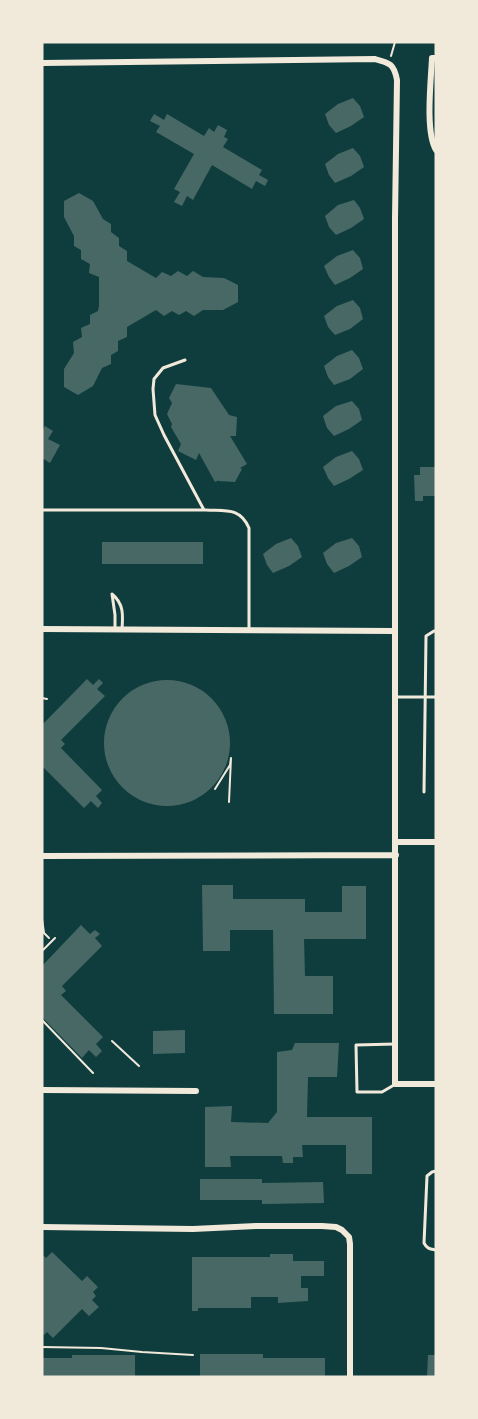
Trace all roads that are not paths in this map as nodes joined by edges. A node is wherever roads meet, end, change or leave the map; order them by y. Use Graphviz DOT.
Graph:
graph roads {
  1 [pos="436,58"];
  2 [pos="42,63"];
  3 [pos="436,150"];
  4 [pos="185,360"];
  5 [pos="42,510"];
  6 [pos="204,510"];
  7 [pos="42,629"];
  8 [pos="118,629"];
  9 [pos="249,630"];
  10 [pos="395,631"];
  11 [pos="436,631"];
  12 [pos="395,697"];
  13 [pos="426,697"];
  14 [pos="436,697"];
  15 [pos="424,792"];
  16 [pos="396,842"];
  17 [pos="436,842"];
  18 [pos="396,855"];
  19 [pos="42,856"];
  20 [pos="395,1044"];
  21 [pos="395,1084"];
  22 [pos="436,1084"];
  23 [pos="42,1090"];
  24 [pos="196,1091"];
  25 [pos="436,1171"];
  26 [pos="42,1227"];
  27 [pos="436,1250"];
  28 [pos="350,1377"];
  1 -- 3 [label="street"];
  2 -- 10 [label="street"];
  4 -- 6 [label="lane"];
  5 -- 6 [label="lane"];
  6 -- 9 [label="lane"];
  7 -- 8 [label="street"];
  8 -- 8 [label="lane"];
  8 -- 9 [label="street"];
  9 -- 10 [label="street"];
  10 -- 12 [label="street"];
  11 -- 13 [label="lane"];
  12 -- 13 [label="lane"];
  12 -- 16 [label="street"];
  13 -- 14 [label="lane"];
  13 -- 15 [label="lane"];
  16 -- 17 [label="street"];
  16 -- 18 [label="street"];
  18 -- 19 [label="street"];
  18 -- 20 [label="street"];
  20 -- 21 [label="street"];
  20 -- 21 [label="lane"];
  21 -- 22 [label="street"];
  23 -- 24 [label="street"];
  25 -- 27 [label="lane"];
  26 -- 28 [label="street"];
}
